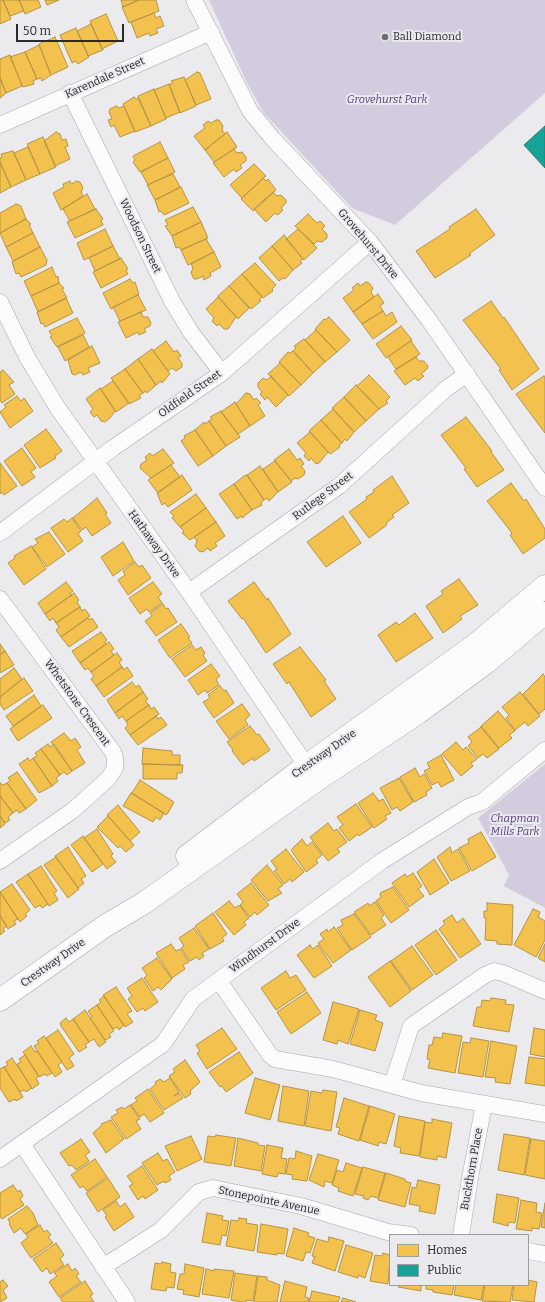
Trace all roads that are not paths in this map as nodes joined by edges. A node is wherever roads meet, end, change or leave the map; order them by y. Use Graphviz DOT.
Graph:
graph roads {
  1 [pos="194,0"];
  2 [pos="211,32"];
  3 [pos="70,93"];
  4 [pos="0,125"];
  5 [pos="370,242"];
  6 [pos="0,302"];
  7 [pos="222,373"];
  8 [pos="467,374"];
  9 [pos="96,462"];
  10 [pos="545,488"];
  11 [pos="0,533"];
  12 [pos="545,586"];
  13 [pos="189,592"];
  14 [pos="0,599"];
  15 [pos="545,613"];
  16 [pos="545,750"];
  17 [pos="311,773"];
  18 [pos="0,861"];
  19 [pos="218,980"];
  20 [pos="545,991"];
  21 [pos="0,1000"];
  22 [pos="392,1085"];
  23 [pos="484,1104"];
  24 [pos="545,1114"];
  25 [pos="22,1144"];
  26 [pos="0,1159"];
  27 [pos="403,1234"];
  28 [pos="461,1234"];
  29 [pos="529,1251"];
  30 [pos="545,1254"];
  31 [pos="103,1267"];
  32 [pos="127,1302"];
  1 -- 2 [label="street, Grovehurst Drive"];
  2 -- 3 [label="street, Karendale Street"];
  2 -- 5 [label="street, Grovehurst Drive"];
  3 -- 4 [label="street, Karendale Street"];
  3 -- 7 [label="street, Woodson Street"];
  5 -- 7 [label="street, Oldfield Street"];
  5 -- 8 [label="street, Grovehurst Drive"];
  6 -- 9 [label="street, Hathaway Drive"];
  7 -- 9 [label="street, Oldfield Street"];
  8 -- 10 [label="street, Grovehurst Drive"];
  8 -- 13 [label="street, Rutlege Street"];
  9 -- 11 [label="street, Oldfield Street"];
  9 -- 13 [label="street, Hathaway Drive"];
  12 -- 17 [label="street, Crestway Drive"];
  13 -- 17 [label="street, Hathaway Drive"];
  14 -- 18 [label="street, Whetstone Crescent"];
  15 -- 17 [label="street, Crestway Drive"];
  16 -- 19 [label="street, Windhurst Drive"];
  17 -- 21 [label="street, Crestway Drive"];
  19 -- 22 [label="street"];
  19 -- 25 [label="street, Windhurst Drive"];
  20 -- 22 [label="street"];
  22 -- 23 [label="street"];
  23 -- 24 [label="street"];
  23 -- 28 [label="street, Buckthorn Place"];
  25 -- 26 [label="street, Windhurst Drive"];
  25 -- 31 [label="street"];
  27 -- 31 [label="street, Stonepointe Avenue"];
  29 -- 30 [label="street"];
  31 -- 32 [label="street"];
}
